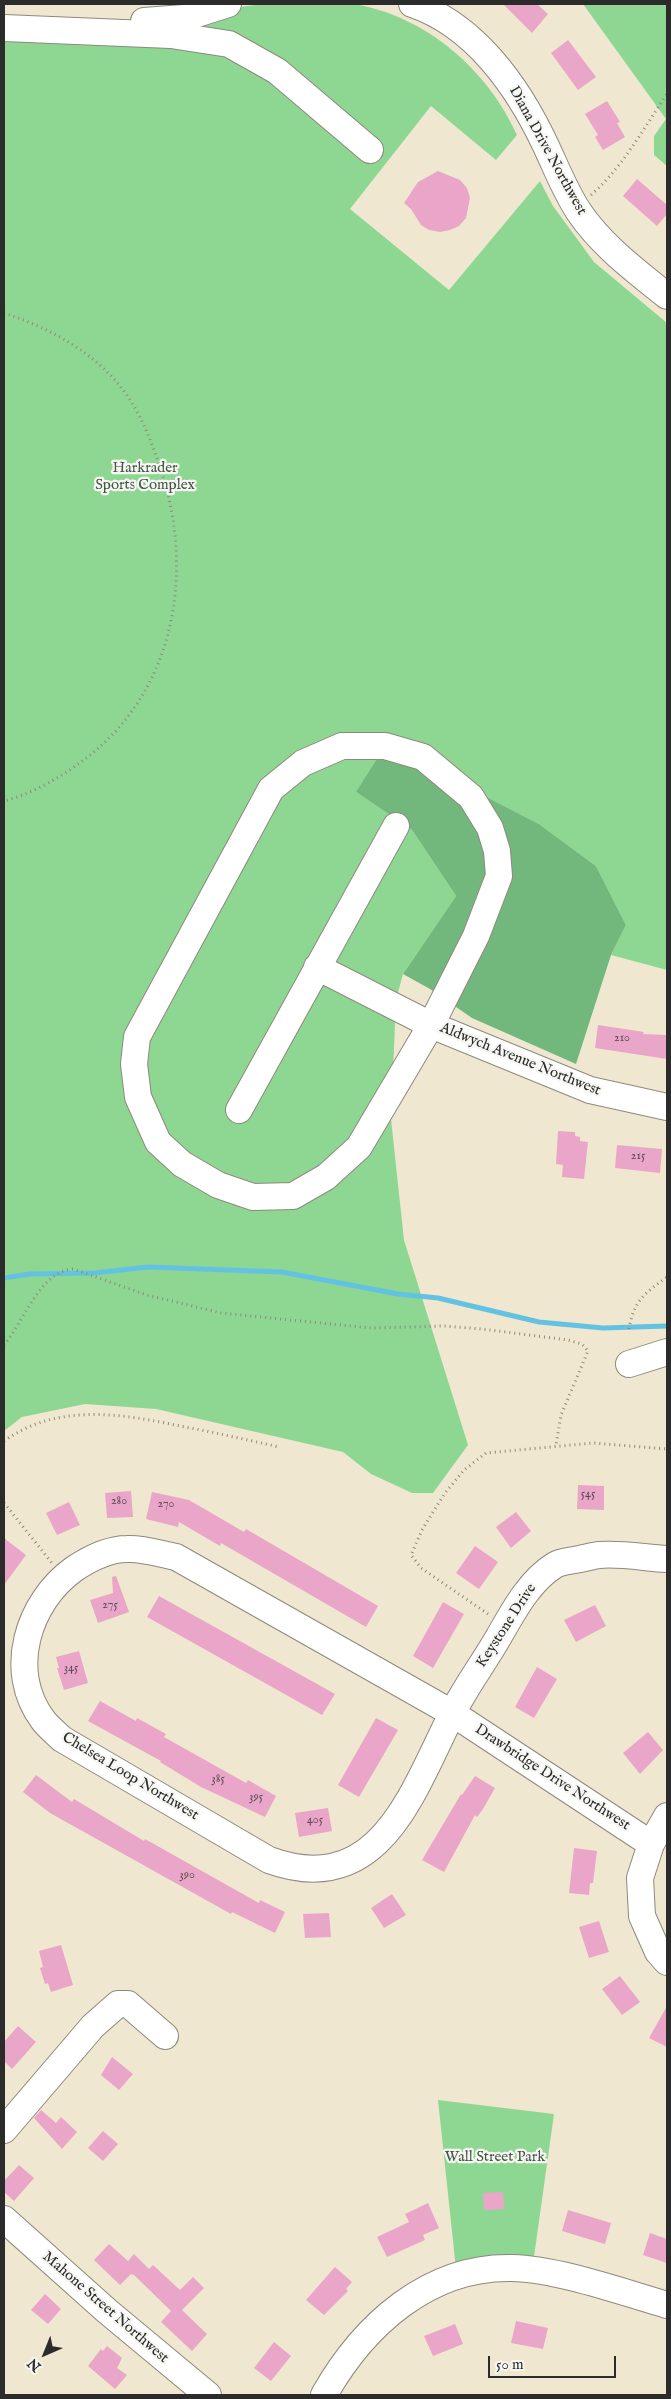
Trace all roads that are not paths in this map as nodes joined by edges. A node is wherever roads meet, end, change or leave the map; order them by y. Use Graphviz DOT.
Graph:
graph roads {
  1 [pos="228,4"];
  2 [pos="412,4"];
  3 [pos="453,14"];
  4 [pos="4,28"];
  5 [pos="93,33"];
  6 [pos="370,150"];
  7 [pos="667,296"];
  8 [pos="396,826"];
  9 [pos="317,967"];
  10 [pos="431,1024"];
  11 [pos="667,1107"];
  12 [pos="239,1110"];
  13 [pos="667,1352"];
  14 [pos="629,1364"];
  15 [pos="667,1560"];
  16 [pos="452,1713"];
  17 [pos="667,1816"];
  18 [pos="651,1844"];
  19 [pos="667,1962"];
  20 [pos="165,2036"];
  21 [pos="4,2130"];
  22 [pos="4,2220"];
  23 [pos="667,2305"];
  24 [pos="208,2395"];
  25 [pos="324,2395"];
  1 -- 5 [label="street"];
  2 -- 3 [label="street, Diana Drive Northwest"];
  3 -- 7 [label="street, Diana Drive Northwest"];
  4 -- 5 [label="street"];
  5 -- 6 [label="street"];
  8 -- 9 [label="street"];
  9 -- 10 [label="street, Aldwych Avenue Northwest"];
  9 -- 12 [label="street"];
  10 -- 10 [label="street"];
  10 -- 11 [label="street, Aldwych Avenue Northwest"];
  13 -- 14 [label="street"];
  15 -- 16 [label="street, Keystone Drive"];
  16 -- 16 [label="street, Chelsea Loop Northwest"];
  16 -- 18 [label="street, Drawbridge Drive Northwest"];
  17 -- 18 [label="street"];
  18 -- 19 [label="street"];
  20 -- 21 [label="street"];
  22 -- 24 [label="street, Mahone Street Northwest"];
  23 -- 25 [label="street"];
}
